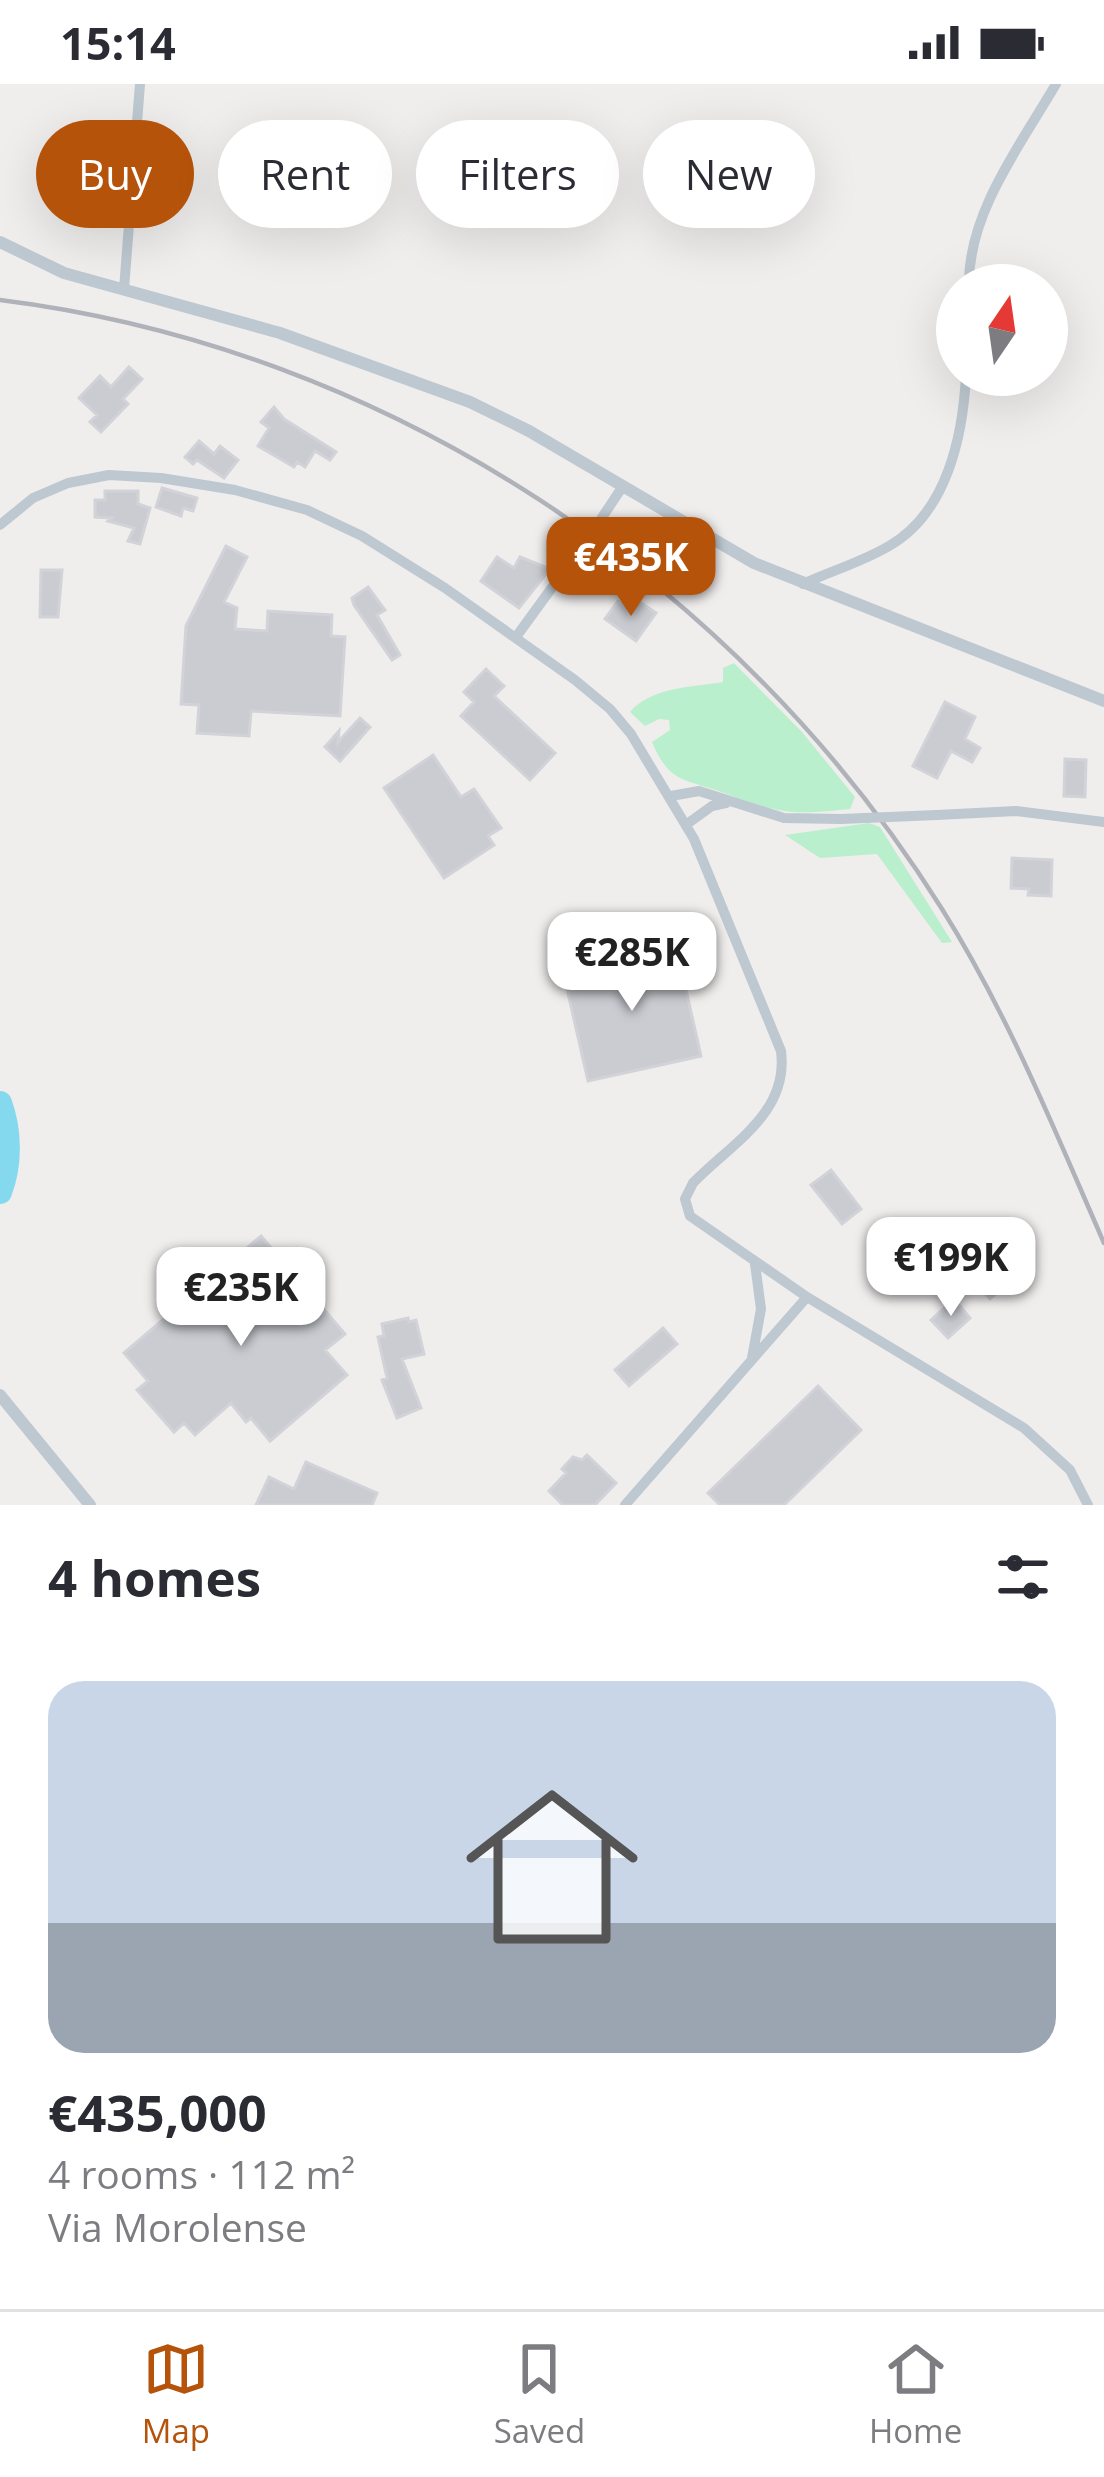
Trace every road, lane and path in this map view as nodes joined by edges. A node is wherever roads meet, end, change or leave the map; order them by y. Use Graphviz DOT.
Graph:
graph roads {
  1 [pos="140,84"];
  2 [pos="1057,84"];
  3 [pos="0,242"];
  4 [pos="970,264"];
  5 [pos="124,290"];
  6 [pos="964,396"];
  7 [pos="622,486"];
  8 [pos="601,519"];
  9 [pos="0,525"];
  10 [pos="575,556"];
  11 [pos="803,584"];
  12 [pos="516,637"];
  13 [pos="1104,701"];
  14 [pos="671,796"];
  15 [pos="728,802"];
  16 [pos="1104,823"];
  17 [pos="687,824"];
  18 [pos="754,1263"];
  19 [pos="807,1297"];
  20 [pos="751,1361"];
  21 [pos="0,1395"];
  22 [pos="90,1505"];
  23 [pos="625,1505"];
  24 [pos="1088,1505"];
  1 -- 5 [label="street"];
  2 -- 4 [label="street"];
  3 -- 5 [label="street"];
  5 -- 7 [label="street"];
  6 -- 11 [label="street"];
  7 -- 8 [label="street"];
  7 -- 11 [label="street"];
  9 -- 12 [label="street"];
  10 -- 12 [label="street"];
  11 -- 13 [label="street"];
  12 -- 14 [label="street"];
  14 -- 15 [label="street"];
  14 -- 17 [label="street"];
  15 -- 16 [label="street, bridge"];
  15 -- 17 [label="street"];
  17 -- 18 [label="street"];
  18 -- 19 [label="street"];
  18 -- 20 [label="street"];
  19 -- 20 [label="street"];
  19 -- 24 [label="street"];
  20 -- 23 [label="street"];
  21 -- 22 [label="street"];
}
